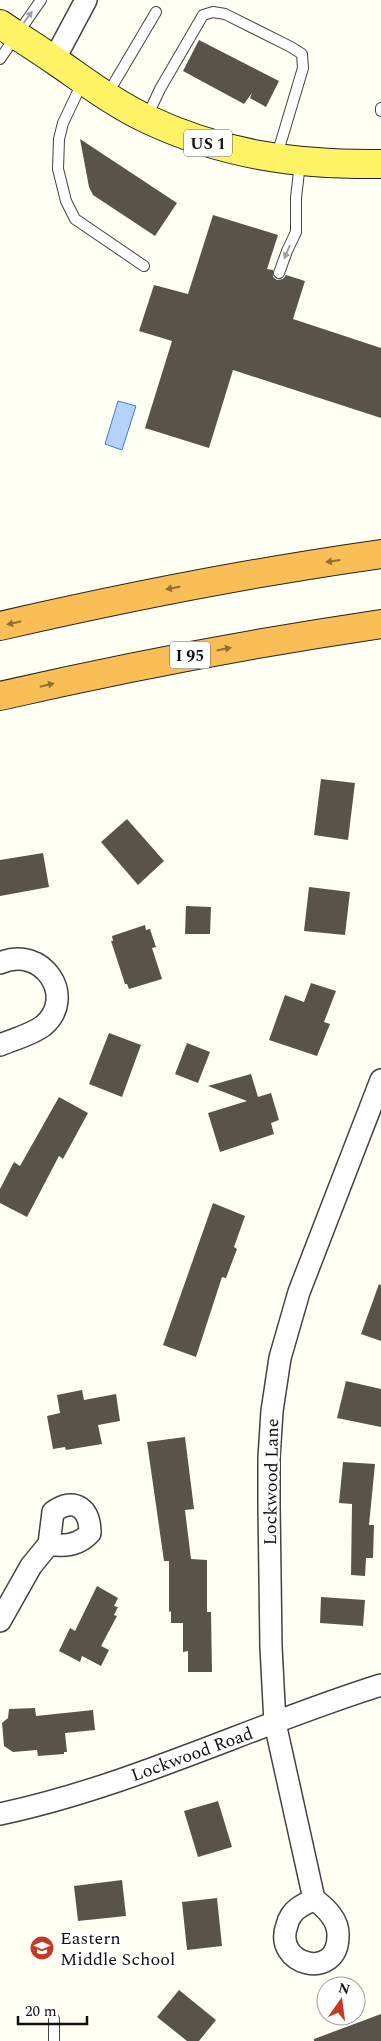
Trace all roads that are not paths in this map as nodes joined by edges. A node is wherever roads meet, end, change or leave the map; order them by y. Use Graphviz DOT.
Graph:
graph roads {
  1 [pos="41,0"];
  2 [pos="86,0"];
  3 [pos="156,12"];
  4 [pos="8,29"];
  5 [pos="0,59"];
  6 [pos="54,60"];
  7 [pos="83,80"];
  8 [pos="106,95"];
  9 [pos="146,119"];
  10 [pos="288,160"];
  11 [pos="381,164"];
  12 [pos="144,266"];
  13 [pos="280,273"];
  14 [pos="381,554"];
  15 [pos="381,624"];
  16 [pos="0,626"];
  17 [pos="0,696"];
  18 [pos="0,962"];
  19 [pos="0,1044"];
  20 [pos="381,1080"];
  21 [pos="48,1544"];
  22 [pos="0,1621"];
  23 [pos="381,1685"];
  24 [pos="275,1723"];
  25 [pos="0,1814"];
  26 [pos="314,1899"];
  27 [pos="54,2020"];
  28 [pos="54,2041"];
  4 -- 1 [label="lane, one-way"];
  2 -- 6 [label="street"];
  3 -- 8 [label="lane"];
  4 -- 5 [label="lane"];
  4 -- 6 [label="main road, US 1"];
  6 -- 7 [label="main road, US 1"];
  7 -- 8 [label="main road, US 1"];
  7 -- 12 [label="lane"];
  8 -- 9 [label="main road, US 1"];
  9 -- 10 [label="main road, US 1"];
  9 -- 10 [label="lane"];
  10 -- 11 [label="main road, US 1"];
  10 -- 13 [label="lane, one-way"];
  14 -- 16 [label="highway, one-way"];
  17 -- 15 [label="highway, I 95, one-way"];
  18 -- 19 [label="street"];
  20 -- 24 [label="street, Lockwood Lane"];
  21 -- 22 [label="street"];
  23 -- 24 [label="street, Lockwood Road"];
  24 -- 25 [label="street, Lockwood Road"];
  24 -- 26 [label="street, Lockwood Lane"];
  27 -- 28 [label="lane"];
}
